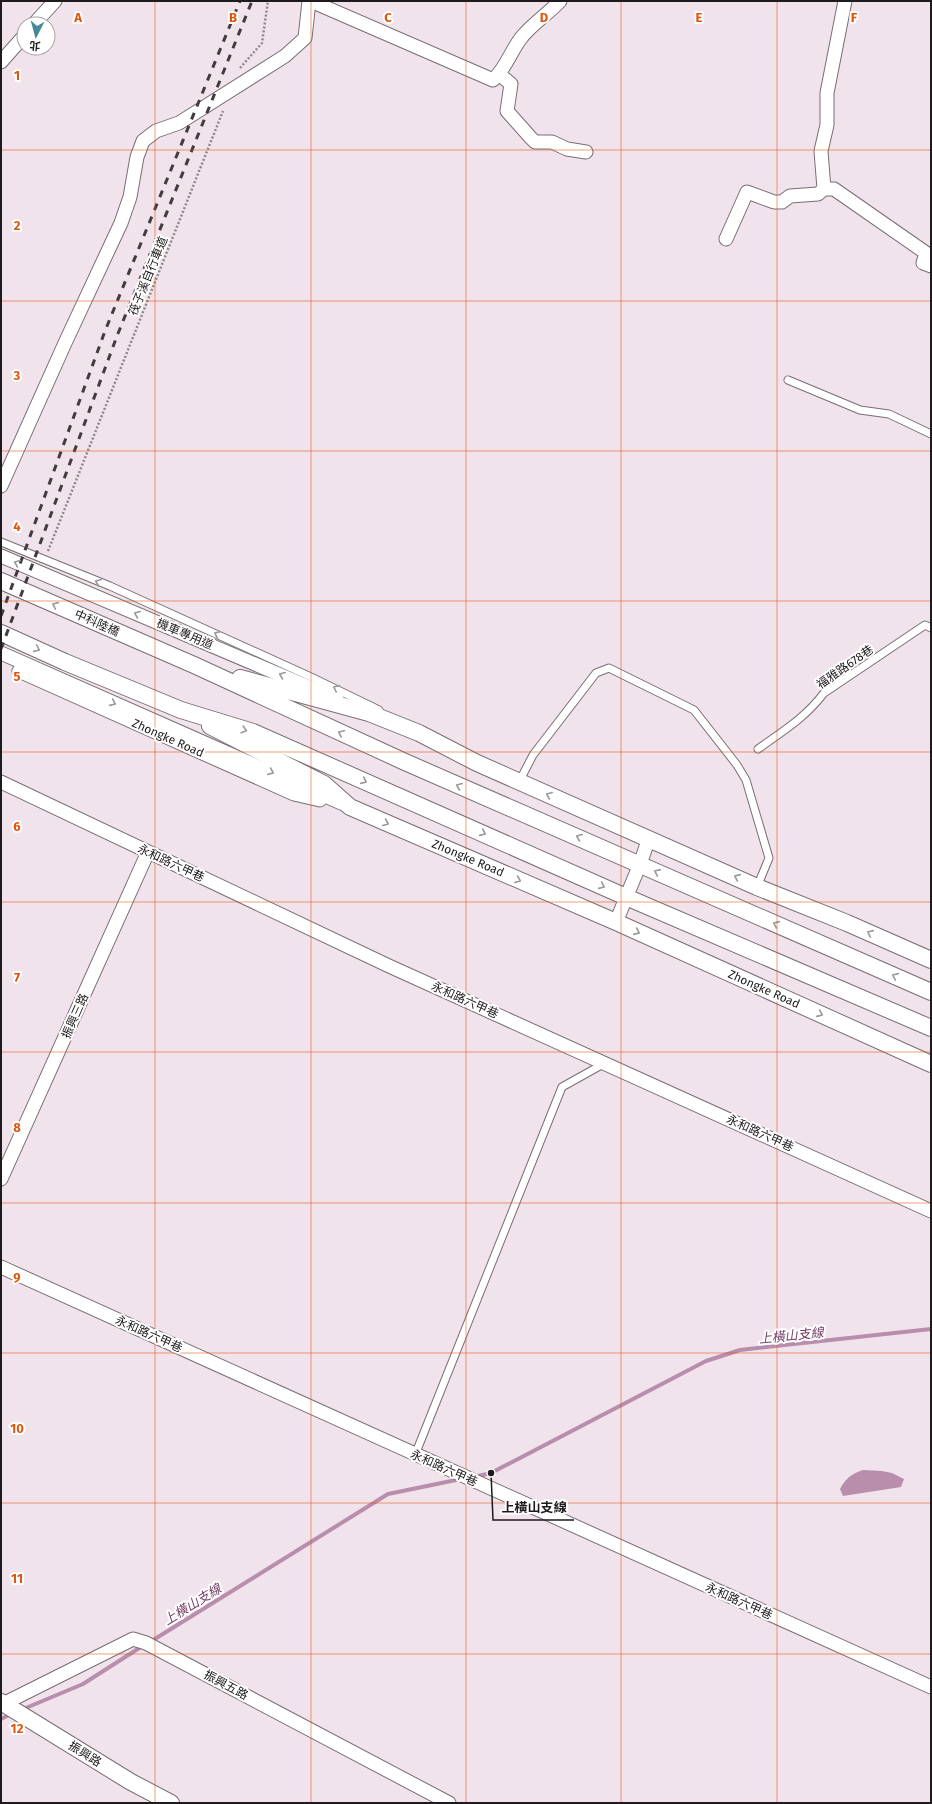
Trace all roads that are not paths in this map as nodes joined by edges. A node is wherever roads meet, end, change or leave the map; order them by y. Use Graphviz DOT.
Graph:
graph roads {
  1 [pos="54,1"];
  2 [pos="310,1"];
  3 [pos="560,1"];
  4 [pos="845,1"];
  5 [pos="41,16"];
  6 [pos="16,45"];
  7 [pos="1,62"];
  8 [pos="499,74"];
  9 [pos="586,152"];
  10 [pos="824,189"];
  11 [pos="726,239"];
  12 [pos="931,266"];
  13 [pos="788,380"];
  14 [pos="931,434"];
  15 [pos="1,486"];
  16 [pos="1,542"];
  17 [pos="1,556"];
  18 [pos="1,582"];
  19 [pos="931,628"];
  20 [pos="1,633"];
  21 [pos="1,653"];
  22 [pos="1,662"];
  23 [pos="194,665"];
  24 [pos="180,710"];
  25 [pos="369,713"];
  26 [pos="419,733"];
  27 [pos="758,749"];
  28 [pos="1,782"];
  29 [pos="519,782"];
  30 [pos="350,807"];
  31 [pos="648,838"];
  32 [pos="148,852"];
  33 [pos="640,864"];
  34 [pos="757,886"];
  35 [pos="626,897"];
  36 [pos="616,922"];
  37 [pos="931,960"];
  38 [pos="931,992"];
  39 [pos="931,1028"];
  40 [pos="605,1063"];
  41 [pos="931,1064"];
  42 [pos="1,1179"];
  43 [pos="931,1211"];
  44 [pos="1,1267"];
  45 [pos="415,1455"];
  46 [pos="931,1687"];
  47 [pos="2,1704"];
  48 [pos="170,1803"];
  49 [pos="449,1803"];
  1 -- 5 [label="street"];
  2 -- 8 [label="street"];
  2 -- 15 [label="street"];
  3 -- 8 [label="street"];
  4 -- 10 [label="street"];
  6 -- 7 [label="street"];
  8 -- 9 [label="street"];
  10 -- 11 [label="street"];
  10 -- 12 [label="street"];
  13 -- 14 [label="lane"];
  26 -- 16 [label="lane, one-way"];
  25 -- 17 [label="street, 機車專用道, one-way"];
  23 -- 18 [label="street, 中科陸橋, one-way"];
  19 -- 27 [label="lane, 福雅路678巷"];
  20 -- 24 [label="street, one-way"];
  21 -- 30 [label="street, one-way"];
  22 -- 30 [label="street, Zhongke Road"];
  23 -- 25 [label="street"];
  33 -- 23 [label="street, one-way"];
  24 -- 30 [label="street"];
  24 -- 35 [label="street, one-way"];
  25 -- 26 [label="street"];
  26 -- 29 [label="street"];
  28 -- 32 [label="street, 永和路六甲巷"];
  31 -- 29 [label="street, one-way"];
  29 -- 34 [label="lane"];
  30 -- 36 [label="street, Zhongke Road, one-way"];
  31 -- 33 [label="street"];
  34 -- 31 [label="street, one-way"];
  32 -- 40 [label="street, 永和路六甲巷"];
  32 -- 42 [label="street, 振興三路"];
  33 -- 35 [label="street"];
  38 -- 33 [label="street, one-way"];
  37 -- 34 [label="street, one-way"];
  35 -- 36 [label="street"];
  35 -- 39 [label="street"];
  36 -- 41 [label="street, Zhongke Road, one-way"];
  40 -- 43 [label="street, 永和路六甲巷"];
  40 -- 45 [label="lane"];
  44 -- 45 [label="street, 永和路六甲巷"];
  45 -- 46 [label="street, 永和路六甲巷"];
  47 -- 48 [label="street, 振興路"];
  47 -- 49 [label="street, 振興五路"];
}
